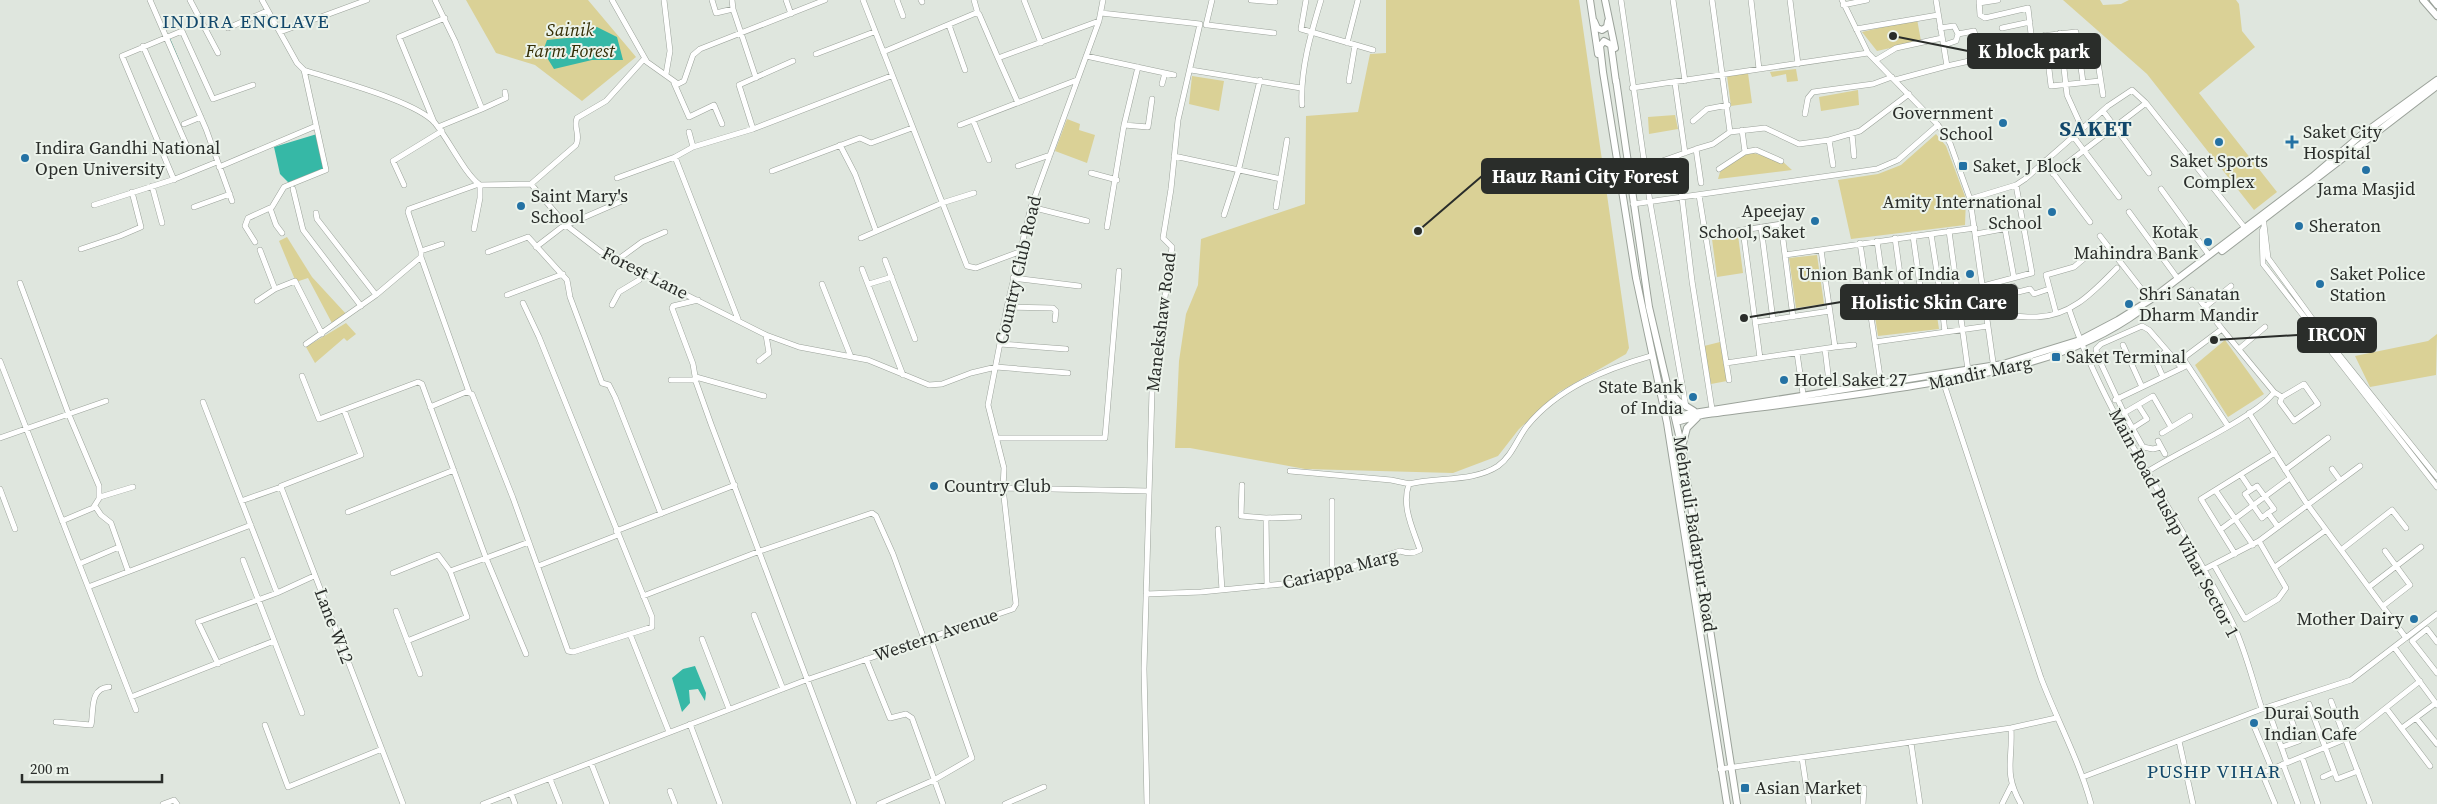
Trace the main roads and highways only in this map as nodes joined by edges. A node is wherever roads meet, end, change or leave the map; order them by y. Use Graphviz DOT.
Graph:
graph roads {
  1 [pos="1590,0"];
  2 [pos="1604,0"];
  3 [pos="2423,0"];
  4 [pos="2437,16"];
  5 [pos="1603,72"];
  6 [pos="2437,80"];
  7 [pos="1616,82"];
  8 [pos="2437,86"];
  9 [pos="2328,166"];
  10 [pos="2246,230"];
  11 [pos="2080,342"];
  12 [pos="1994,369"];
  13 [pos="1668,388"];
  14 [pos="1694,411"];
  15 [pos="1702,415"];
  16 [pos="1676,419"];
  17 [pos="1682,448"];
  18 [pos="1696,538"];
  19 [pos="1686,540"];
  20 [pos="1727,804"];
  21 [pos="1737,804"];
  1 -- 2 [label="main road"];
  1 -- 5 [label="main road"];
  2 -- 7 [label="main road, Mehrauli Badarpur Road"];
  3 -- 4 [label="main road"];
  5 -- 7 [label="main road"];
  5 -- 19 [label="main road, Mehrauli Badarpur Road"];
  6 -- 9 [label="main road"];
  7 -- 13 [label="main road, Mehrauli Badarpur Road"];
  8 -- 9 [label="main road"];
  9 -- 10 [label="main road"];
  10 -- 11 [label="main road, Mandir Marg"];
  10 -- 11 [label="main road, Mandir Marg"];
  11 -- 12 [label="main road, Mandir Marg"];
  12 -- 14 [label="main road, Mandir Marg"];
  12 -- 15 [label="main road, Mandir Marg"];
  13 -- 14 [label="main road"];
  13 -- 16 [label="main road, Mehrauli Badarpur Road"];
  14 -- 16 [label="main road, Mandir Marg"];
  15 -- 16 [label="main road, Mandir Marg"];
  15 -- 17 [label="main road"];
  16 -- 17 [label="main road, Mehrauli Badarpur Road"];
  17 -- 18 [label="main road, Mehrauli Badarpur Road"];
  18 -- 19 [label="main road"];
  18 -- 21 [label="main road, Mehrauli Badarpur Road"];
  19 -- 20 [label="main road, Mehrauli Badarpur Road"];
}
